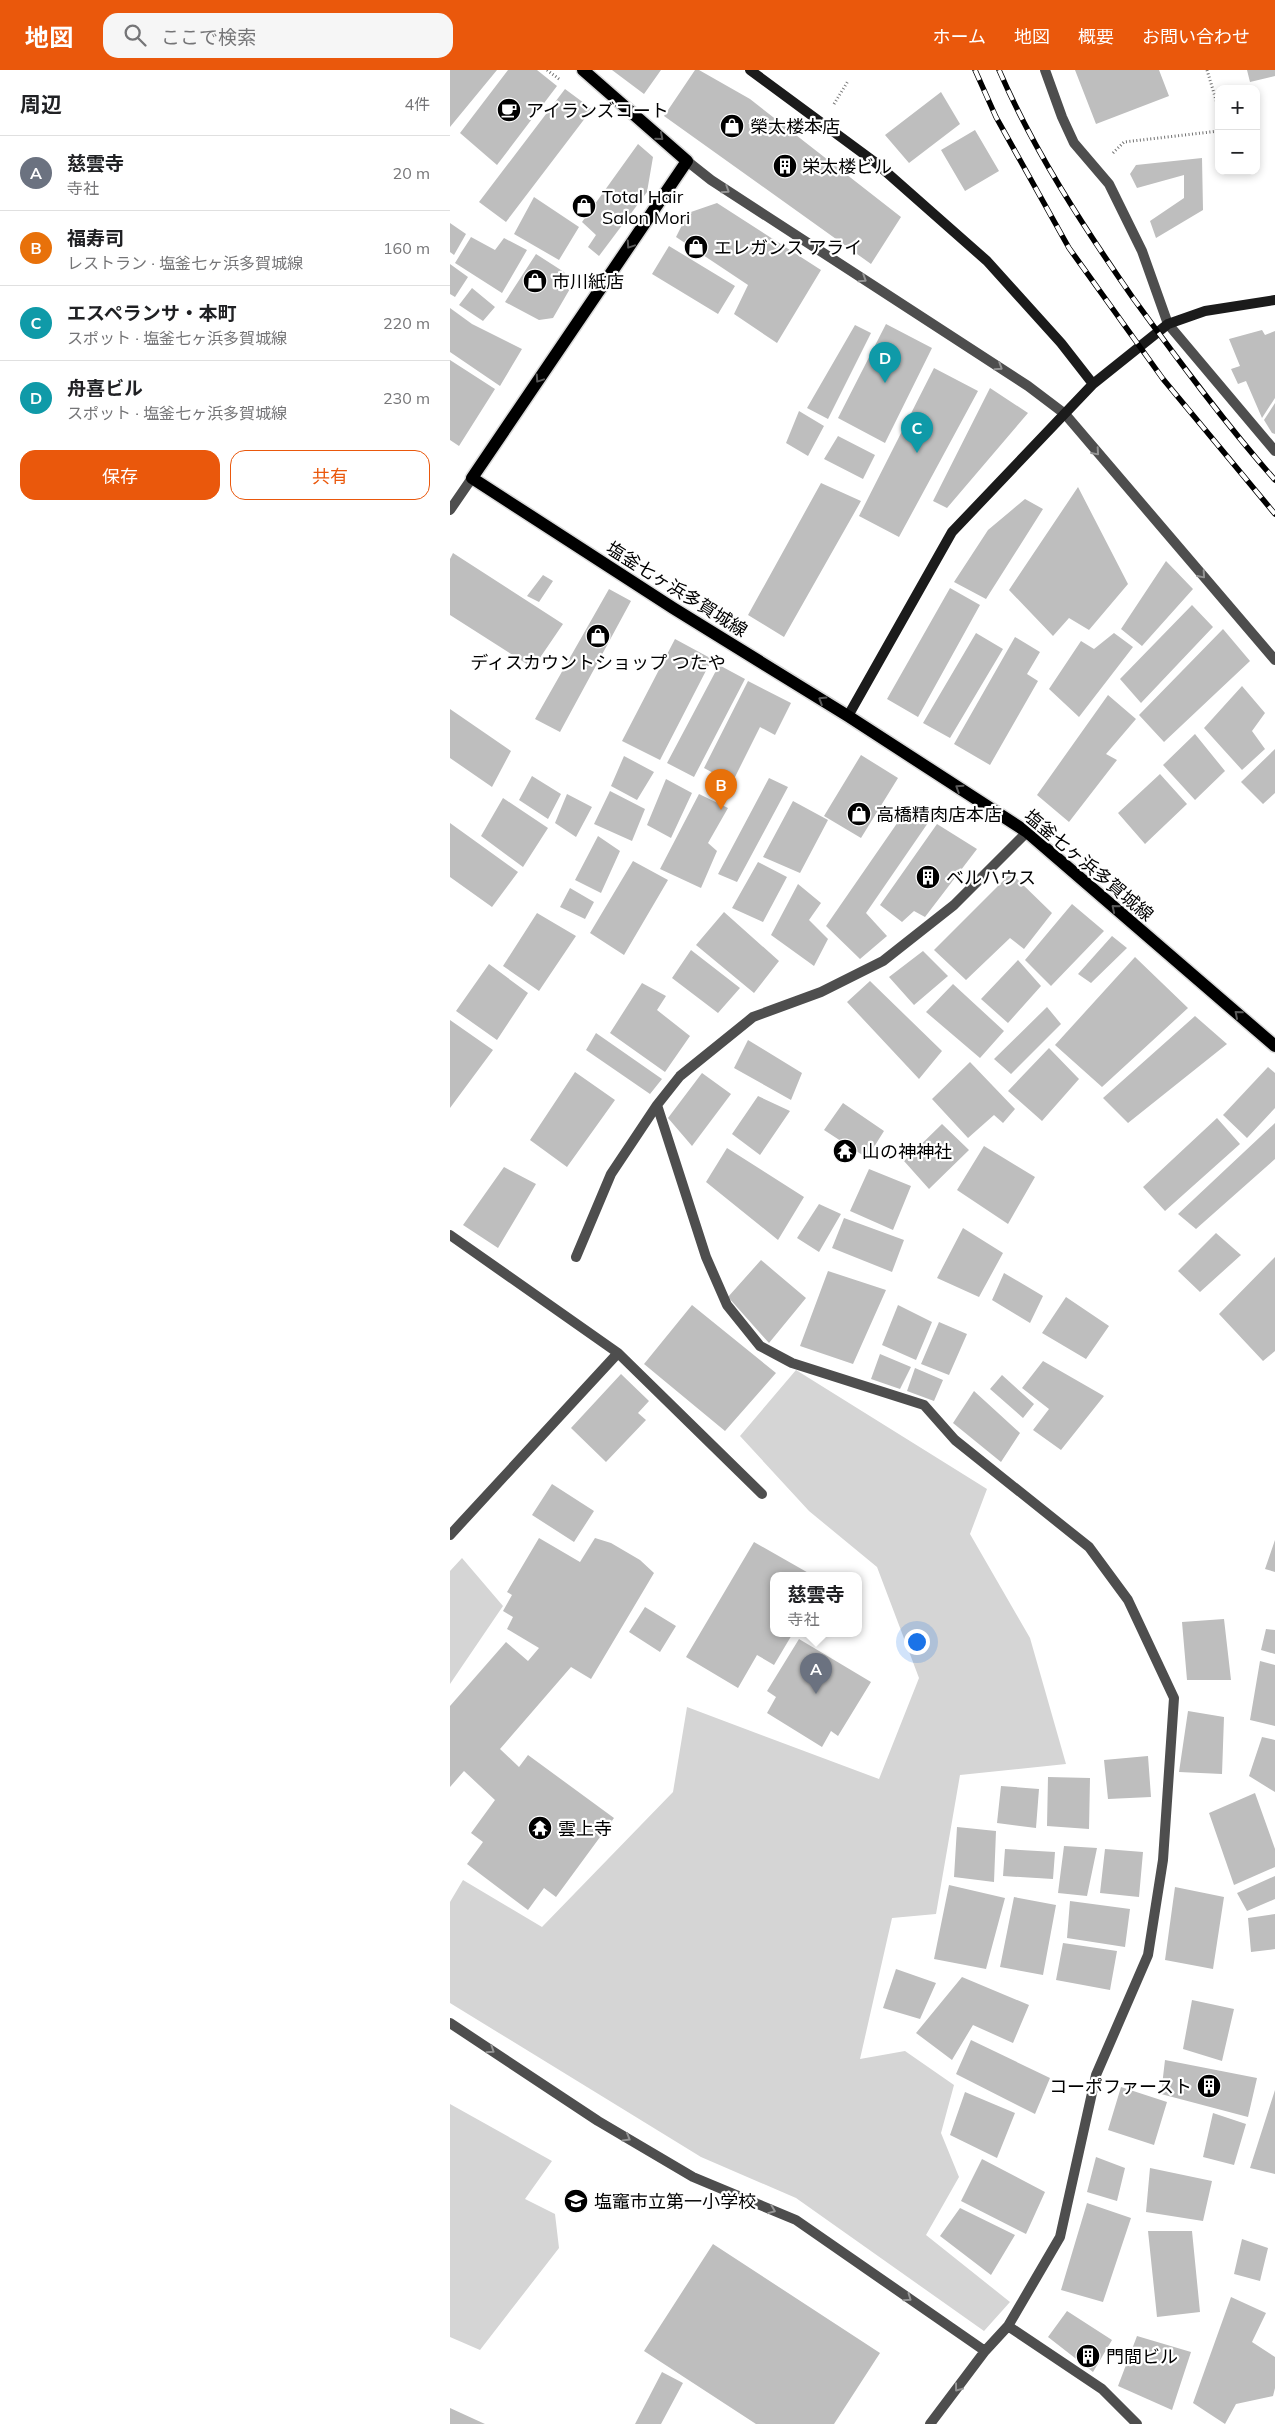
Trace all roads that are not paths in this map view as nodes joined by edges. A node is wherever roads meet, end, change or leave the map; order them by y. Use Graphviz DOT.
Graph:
graph roads {
  1 [pos="584,70"];
  2 [pos="750,70"];
  3 [pos="1045,70"];
  4 [pos="687,161"];
  5 [pos="1275,300"];
  6 [pos="1168,324"];
  7 [pos="1093,384"];
  8 [pos="1065,414"];
  9 [pos="1275,451"];
  10 [pos="472,478"];
  11 [pos="450,510"];
  12 [pos="1275,660"];
  13 [pos="848,716"];
  14 [pos="1026,832"];
  15 [pos="1275,1046"];
  16 [pos="657,1105"];
  17 [pos="450,1235"];
  18 [pos="576,1257"];
  19 [pos="618,1353"];
  20 [pos="762,1494"];
  21 [pos="450,1536"];
  22 [pos="450,2023"];
  23 [pos="1008,2326"];
  24 [pos="985,2351"];
  25 [pos="930,2424"];
  26 [pos="1137,2424"];
  1 -- 4 [label="main road, one-way"];
  2 -- 7 [label="street"];
  3 -- 6 [label="street"];
  4 -- 8 [label="street, one-way"];
  4 -- 10 [label="main road, one-way"];
  5 -- 6 [label="street"];
  6 -- 7 [label="street"];
  6 -- 9 [label="street"];
  7 -- 8 [label="street"];
  8 -- 12 [label="street, one-way"];
  8 -- 13 [label="street"];
  10 -- 11 [label="street"];
  13 -- 10 [label="main road, 塩釜七ヶ浜多賀城線, one-way"];
  14 -- 13 [label="main road, 塩釜七ヶ浜多賀城線, one-way"];
  15 -- 14 [label="main road, 塩釜七ヶ浜多賀城線, one-way"];
  14 -- 16 [label="street"];
  16 -- 18 [label="street"];
  16 -- 23 [label="street"];
  17 -- 19 [label="street"];
  19 -- 20 [label="street"];
  19 -- 21 [label="street"];
  22 -- 24 [label="street, one-way"];
  23 -- 24 [label="street"];
  23 -- 26 [label="street"];
  24 -- 25 [label="street, one-way"];
}
